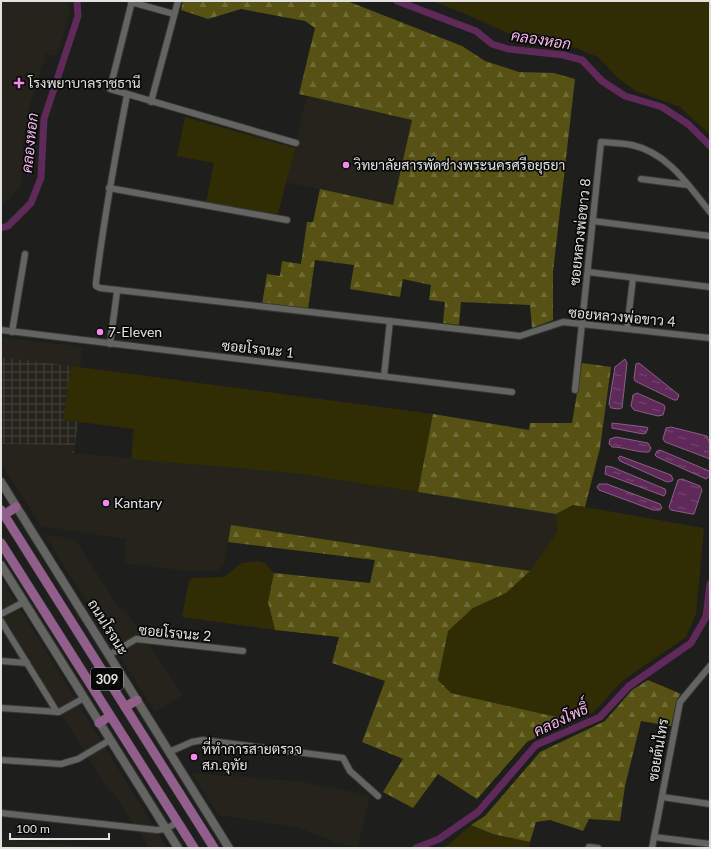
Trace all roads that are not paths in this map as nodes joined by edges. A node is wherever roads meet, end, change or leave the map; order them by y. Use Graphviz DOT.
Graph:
graph roads {
  1 [pos="178,1"];
  2 [pos="132,2"];
  3 [pos="174,14"];
  4 [pos="127,95"];
  5 [pos="151,102"];
  6 [pos="296,143"];
  7 [pos="641,179"];
  8 [pos="688,185"];
  9 [pos="109,188"];
  10 [pos="710,212"];
  11 [pos="287,220"];
  12 [pos="593,221"];
  13 [pos="710,236"];
  14 [pos="25,254"];
  15 [pos="588,272"];
  16 [pos="633,278"];
  17 [pos="710,287"];
  18 [pos="117,292"];
  19 [pos="390,321"];
  20 [pos="583,324"];
  21 [pos="627,329"];
  22 [pos="1,330"];
  23 [pos="12,332"];
  24 [pos="710,338"];
  25 [pos="110,344"];
  26 [pos="384,376"];
  27 [pos="574,390"];
  28 [pos="512,392"];
  29 [pos="1,482"];
  30 [pos="16,507"];
  31 [pos="3,512"];
  32 [pos="1,543"];
  33 [pos="1,565"];
  34 [pos="24,602"];
  35 [pos="1,614"];
  36 [pos="1,621"];
  37 [pos="243,651"];
  38 [pos="109,655"];
  39 [pos="1,662"];
  40 [pos="27,663"];
  41 [pos="710,666"];
  42 [pos="84,698"];
  43 [pos="137,700"];
  44 [pos="125,707"];
  45 [pos="1,708"];
  46 [pos="56,712"];
  47 [pos="110,716"];
  48 [pos="99,722"];
  49 [pos="110,740"];
  50 [pos="169,752"];
  51 [pos="1,760"];
  52 [pos="378,796"];
  53 [pos="662,797"];
  54 [pos="710,804"];
  55 [pos="1,813"];
  56 [pos="178,822"];
  57 [pos="166,829"];
  58 [pos="654,837"];
  59 [pos="710,844"];
  60 [pos="589,847"];
  61 [pos="178,848"];
  62 [pos="194,848"];
  63 [pos="214,848"];
  64 [pos="230,848"];
  65 [pos="598,848"];
  66 [pos="652,848"];
  1 -- 3 [label="street"];
  2 -- 3 [label="street"];
  2 -- 4 [label="street"];
  3 -- 5 [label="street"];
  4 -- 5 [label="street"];
  4 -- 9 [label="street"];
  5 -- 6 [label="street"];
  7 -- 8 [label="street"];
  8 -- 10 [label="street"];
  8 -- 12 [label="street, ซอยหลวงพ่อขาว 8"];
  9 -- 11 [label="street"];
  9 -- 18 [label="street, ซอยหลวงพ่อขาว 4"];
  12 -- 13 [label="street"];
  12 -- 15 [label="street, ซอยหลวงพ่อขาว 8"];
  14 -- 23 [label="street"];
  15 -- 16 [label="street"];
  15 -- 20 [label="street, ซอยหลวงพ่อขาว 8"];
  16 -- 17 [label="street"];
  16 -- 21 [label="street"];
  18 -- 19 [label="street, ซอยหลวงพ่อขาว 4"];
  18 -- 25 [label="street"];
  19 -- 20 [label="street, ซอยหลวงพ่อขาว 4"];
  19 -- 26 [label="street"];
  20 -- 21 [label="street, ซอยหลวงพ่อขาว 4"];
  20 -- 27 [label="street, ซอยหลวงพ่อขาว 8"];
  21 -- 24 [label="street, ซอยหลวงพ่อขาว 4"];
  22 -- 23 [label="street, ซอยโรจนะ 1"];
  23 -- 25 [label="street, ซอยโรจนะ 1"];
  25 -- 26 [label="street, ซอยโรจนะ 1"];
  26 -- 28 [label="street, ซอยโรจนะ 1"];
  29 -- 30 [label="main road, ถนนโรจนะ"];
  30 -- 31 [label="main road"];
  30 -- 38 [label="main road, ถนนโรจนะ"];
  31 -- 44 [label="main road, ถนนโรจนะ / 309"];
  32 -- 47 [label="main road, 309"];
  33 -- 34 [label="main road"];
  34 -- 35 [label="street"];
  34 -- 42 [label="main road"];
  36 -- 40 [label="street"];
  37 -- 38 [label="street, ซอยโรจนะ 2"];
  38 -- 43 [label="main road, ถนนโรจนะ"];
  39 -- 40 [label="street"];
  40 -- 46 [label="street"];
  41 -- 53 [label="street, ซอยต้นไทร"];
  42 -- 46 [label="street"];
  42 -- 48 [label="main road"];
  43 -- 44 [label="main road"];
  43 -- 50 [label="main road, ถนนโรจนะ"];
  44 -- 63 [label="main road, ถนนโรจนะ / 309"];
  45 -- 46 [label="street"];
  47 -- 48 [label="main road"];
  47 -- 56 [label="main road, 309"];
  48 -- 49 [label="main road"];
  49 -- 51 [label="street"];
  49 -- 57 [label="main road"];
  50 -- 52 [label="street"];
  50 -- 64 [label="main road, ถนนโรจนะ"];
  53 -- 54 [label="street"];
  53 -- 58 [label="street, ซอยต้นไทร"];
  55 -- 57 [label="street"];
  56 -- 57 [label="street"];
  56 -- 62 [label="main road, 309"];
  57 -- 61 [label="main road"];
  58 -- 59 [label="street"];
  58 -- 66 [label="street, ซอยต้นไทร"];
  60 -- 65 [label="street"];
}
